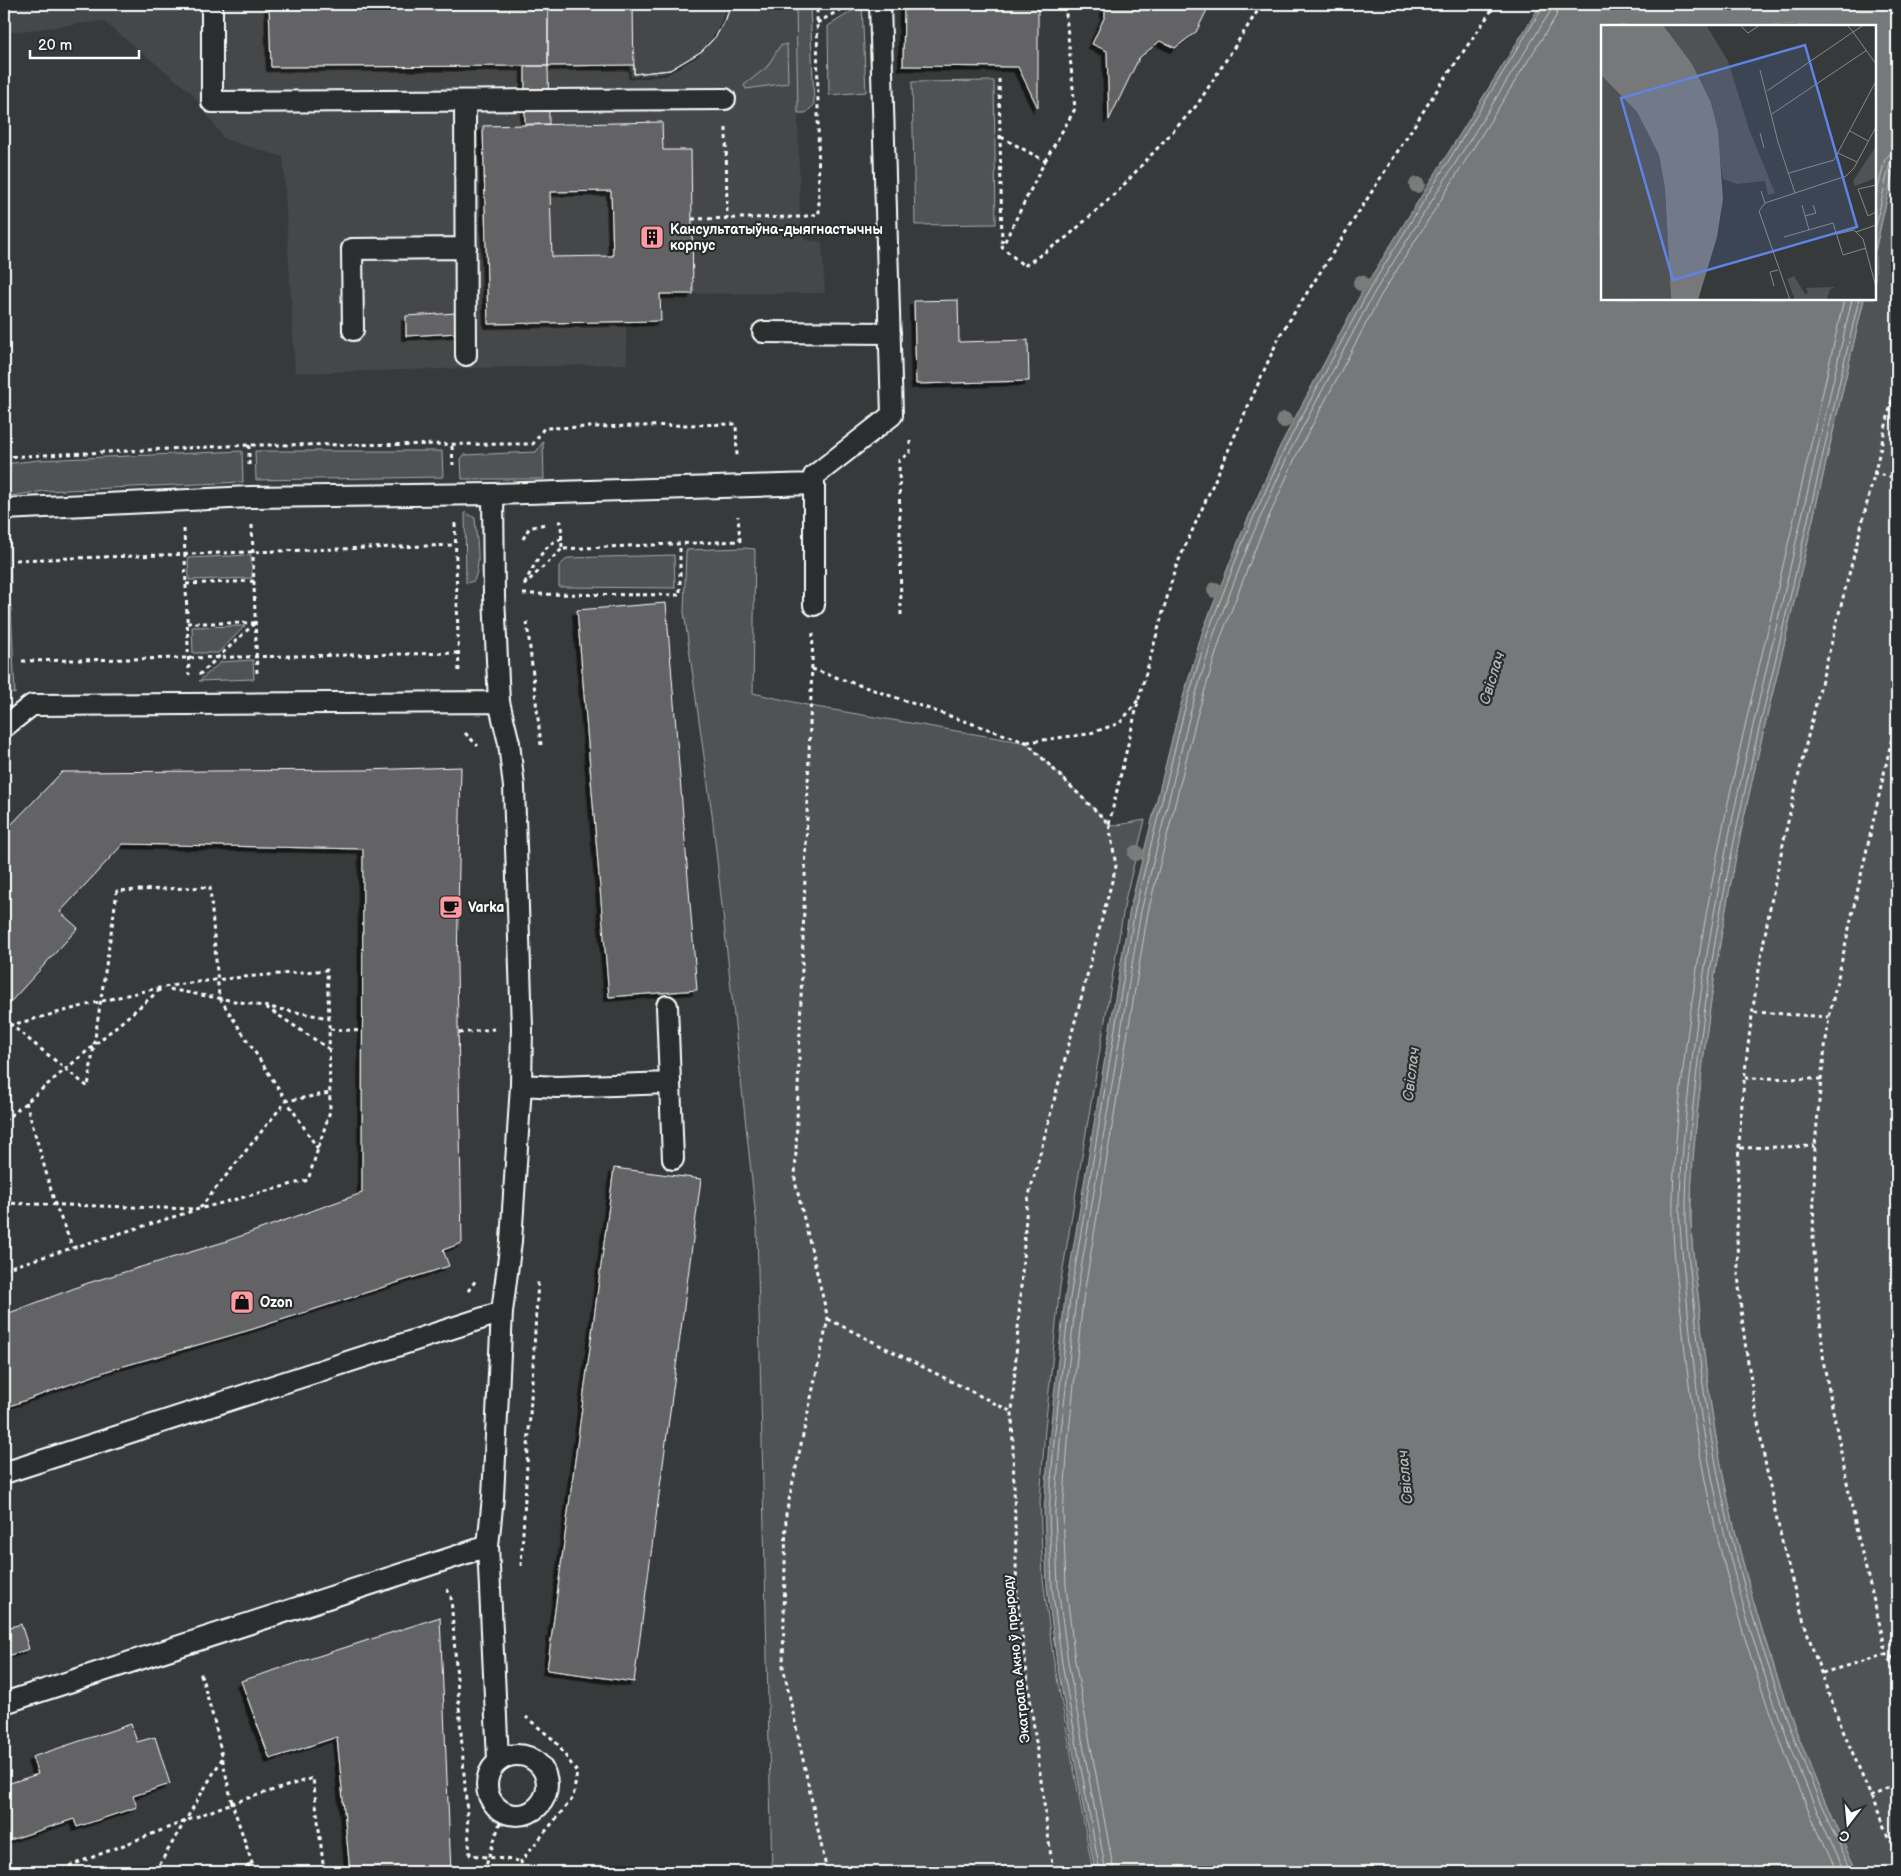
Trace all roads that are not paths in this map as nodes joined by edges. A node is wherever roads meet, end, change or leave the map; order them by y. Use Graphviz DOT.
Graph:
graph roads {
  1 [pos="212,4"];
  2 [pos="880,4"];
  3 [pos="725,100"];
  4 [pos="465,101"];
  5 [pos="466,248"];
  6 [pos="353,330"];
  7 [pos="764,332"];
  8 [pos="890,333"];
  9 [pos="466,355"];
  10 [pos="814,484"];
  11 [pos="493,494"];
  12 [pos="4,509"];
  13 [pos="814,605"];
  14 [pos="499,702"];
  15 [pos="4,727"];
  16 [pos="668,1006"];
  17 [pos="670,1083"];
  18 [pos="521,1085"];
  19 [pos="673,1159"];
  20 [pos="502,1312"];
  21 [pos="4,1473"];
  22 [pos="488,1546"];
  23 [pos="4,1703"];
  24 [pos="498,1760"];
  1 -- 4 [label="lane"];
  2 -- 8 [label="lane"];
  3 -- 4 [label="lane"];
  4 -- 5 [label="lane"];
  5 -- 6 [label="lane"];
  5 -- 9 [label="lane"];
  7 -- 8 [label="lane"];
  8 -- 10 [label="lane"];
  10 -- 11 [label="lane"];
  10 -- 13 [label="lane"];
  11 -- 12 [label="lane"];
  11 -- 14 [label="lane"];
  14 -- 15 [label="lane"];
  14 -- 18 [label="lane"];
  16 -- 17 [label="lane"];
  17 -- 18 [label="lane"];
  17 -- 19 [label="lane"];
  18 -- 20 [label="lane"];
  20 -- 21 [label="lane"];
  20 -- 22 [label="lane"];
  22 -- 23 [label="lane"];
  22 -- 24 [label="lane"];
  24 -- 24 [label="lane"];
}
